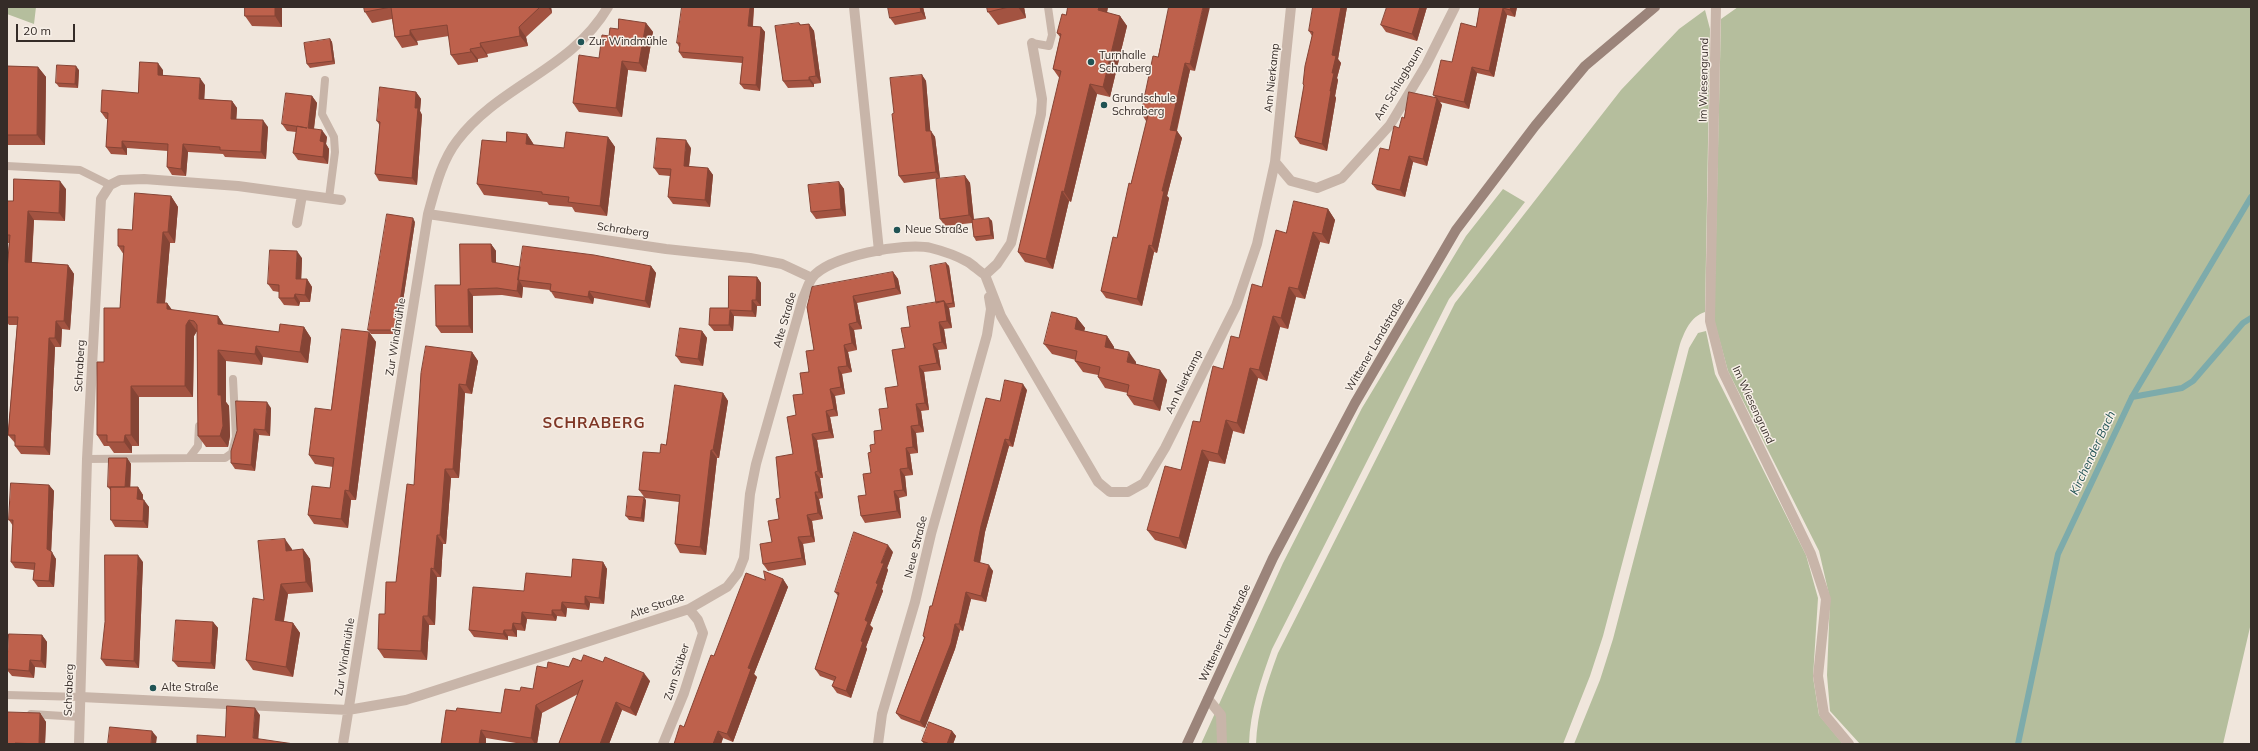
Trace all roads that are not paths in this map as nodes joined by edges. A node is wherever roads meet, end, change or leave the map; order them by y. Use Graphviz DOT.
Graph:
graph roads {
  1 [pos="608,7"];
  2 [pos="854,7"];
  3 [pos="1048,7"];
  4 [pos="1291,7"];
  5 [pos="1455,7"];
  6 [pos="1655,7"];
  7 [pos="1716,7"];
  8 [pos="1032,43"];
  9 [pos="325,80"];
  10 [pos="1275,162"];
  11 [pos="7,166"];
  12 [pos="110,185"];
  13 [pos="302,195"];
  14 [pos="330,198"];
  15 [pos="341,200"];
  16 [pos="428,214"];
  17 [pos="297,223"];
  18 [pos="879,251"];
  19 [pos="985,275"];
  20 [pos="812,278"];
  21 [pos="233,379"];
  22 [pos="199,419"];
  23 [pos="189,458"];
  24 [pos="87,459"];
  25 [pos="689,609"];
  26 [pos="7,695"];
  27 [pos="81,697"];
  28 [pos="1208,699"];
  29 [pos="348,710"];
  30 [pos="22,714"];
  31 [pos="80,717"];
  32 [pos="79,744"];
  33 [pos="343,744"];
  34 [pos="663,744"];
  35 [pos="878,744"];
  36 [pos="1187,744"];
  37 [pos="1222,744"];
  38 [pos="1849,744"];
  1 -- 16 [label="street, Zur Windmühle"];
  2 -- 18 [label="street"];
  3 -- 8 [label="lane"];
  4 -- 10 [label="street, Am Nierkamp"];
  5 -- 10 [label="street, Am Schlagbaum"];
  6 -- 28 [label="main road, Wittener Landstraße"];
  7 -- 38 [label="street, Im Wiesengrund"];
  8 -- 19 [label="street"];
  9 -- 14 [label="lane"];
  10 -- 19 [label="street, Am Nierkamp"];
  11 -- 12 [label="lane"];
  12 -- 13 [label="street"];
  12 -- 24 [label="street, Schraberg"];
  13 -- 14 [label="street"];
  13 -- 17 [label="street"];
  14 -- 15 [label="street"];
  16 -- 20 [label="street, Schraberg"];
  16 -- 29 [label="street, Zur Windmühle"];
  18 -- 19 [label="street"];
  18 -- 20 [label="street"];
  19 -- 35 [label="street, Neue Straße"];
  20 -- 25 [label="street, Alte Straße"];
  21 -- 23 [label="lane"];
  22 -- 23 [label="lane"];
  23 -- 24 [label="lane"];
  24 -- 27 [label="street, Schraberg"];
  25 -- 29 [label="street, Alte Straße"];
  25 -- 34 [label="street, Zum Stüber"];
  26 -- 27 [label="lane"];
  27 -- 29 [label="street, Alte Straße"];
  27 -- 31 [label="street, Schraberg"];
  28 -- 36 [label="main road, Wittener Landstraße"];
  28 -- 37 [label="street"];
  29 -- 33 [label="street, Zur Windmühle"];
  30 -- 31 [label="lane"];
  31 -- 32 [label="street, Schraberg"];
}
